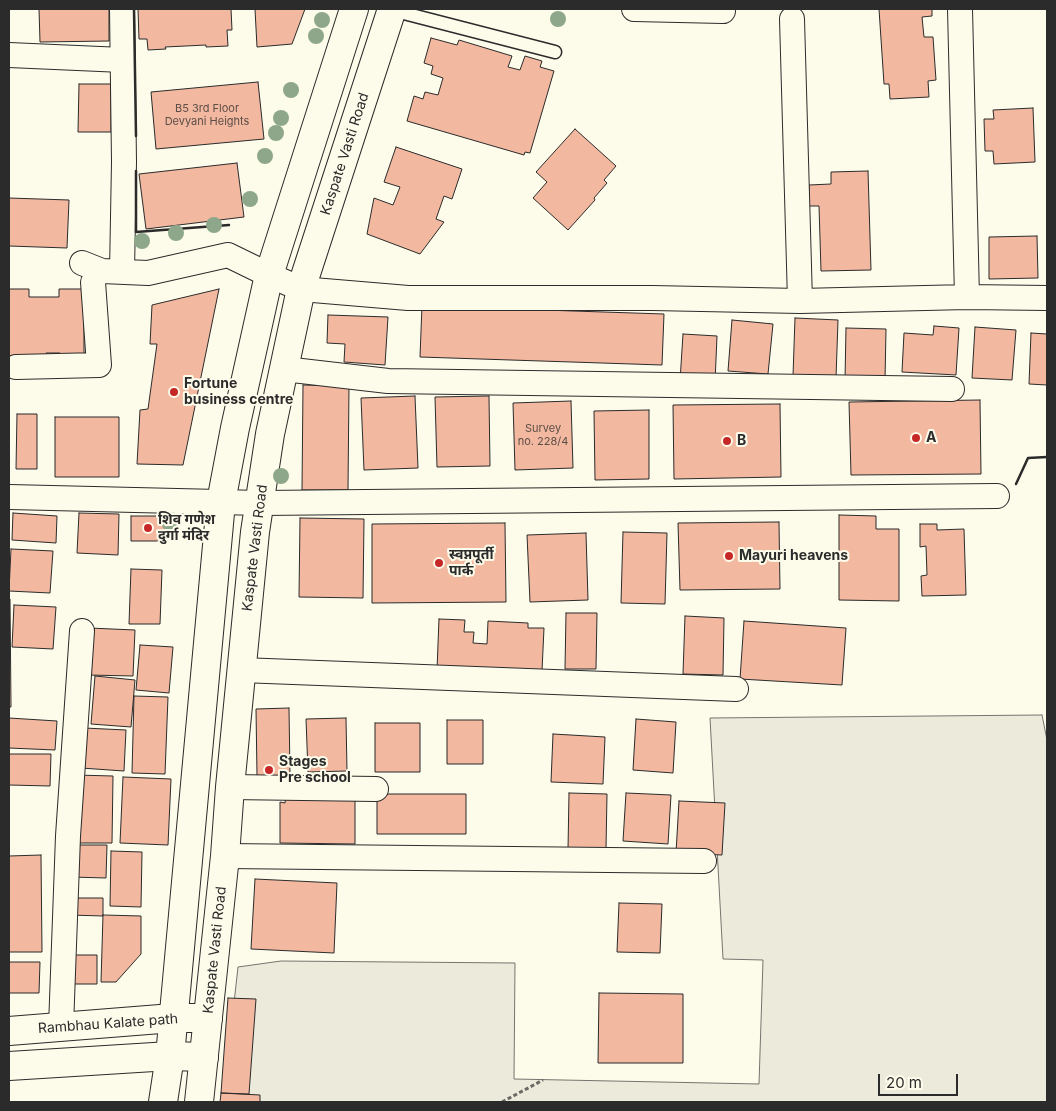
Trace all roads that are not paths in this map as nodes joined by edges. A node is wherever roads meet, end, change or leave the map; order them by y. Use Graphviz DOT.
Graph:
graph roads {
  1 [pos="122,9"];
  2 [pos="354,9"];
  3 [pos="392,9"];
  4 [pos="634,9"];
  5 [pos="960,9"];
  6 [pos="723,11"];
  7 [pos="792,19"];
  8 [pos="555,52"];
  9 [pos="9,56"];
  10 [pos="122,60"];
  11 [pos="122,272"];
  12 [pos="269,275"];
  13 [pos="301,289"];
  14 [pos="967,297"];
  15 [pos="1047,298"];
  16 [pos="800,302"];
  17 [pos="16,367"];
  18 [pos="284,369"];
  19 [pos="952,389"];
  20 [pos="996,496"];
  21 [pos="9,497"];
  22 [pos="221,502"];
  23 [pos="261,503"];
  24 [pos="82,631"];
  25 [pos="241,670"];
  26 [pos="736,689"];
  27 [pos="230,787"];
  28 [pos="376,789"];
  29 [pos="225,856"];
  30 [pos="704,861"];
  31 [pos="173,1018"];
  32 [pos="208,1018"];
  33 [pos="61,1027"];
  34 [pos="9,1031"];
  35 [pos="170,1056"];
  36 [pos="204,1056"];
  37 [pos="9,1066"];
  38 [pos="163,1102"];
  39 [pos="199,1102"];
  1 -- 10 [label="street"];
  2 -- 12 [label="main road"];
  3 -- 8 [label="lane"];
  3 -- 13 [label="main road, Kaspate Vasti Road"];
  4 -- 6 [label="street"];
  5 -- 14 [label="street"];
  7 -- 16 [label="street"];
  9 -- 10 [label="street"];
  10 -- 11 [label="street"];
  11 -- 12 [label="street"];
  11 -- 17 [label="street"];
  12 -- 13 [label="street"];
  12 -- 22 [label="main road"];
  13 -- 16 [label="street"];
  13 -- 18 [label="main road, Kaspate Vasti Road"];
  14 -- 15 [label="street"];
  14 -- 16 [label="street"];
  18 -- 19 [label="street"];
  18 -- 23 [label="main road, Kaspate Vasti Road"];
  20 -- 23 [label="street"];
  21 -- 22 [label="street"];
  22 -- 23 [label="street"];
  22 -- 31 [label="main road"];
  23 -- 25 [label="main road, Kaspate Vasti Road"];
  24 -- 33 [label="street"];
  25 -- 26 [label="street"];
  25 -- 27 [label="main road, Kaspate Vasti Road"];
  27 -- 28 [label="street"];
  27 -- 29 [label="main road, Kaspate Vasti Road"];
  29 -- 30 [label="street"];
  29 -- 32 [label="main road, Kaspate Vasti Road"];
  31 -- 32 [label="main road, Rambhau Kalate path"];
  31 -- 33 [label="main road, Rambhau Kalate path"];
  31 -- 35 [label="main road"];
  32 -- 36 [label="main road, Kaspate Vasti Road"];
  33 -- 34 [label="main road, Rambhau Kalate path"];
  35 -- 36 [label="main road"];
  35 -- 37 [label="main road"];
  35 -- 38 [label="main road"];
  36 -- 39 [label="main road, Kaspate Vasti Road"];
}
